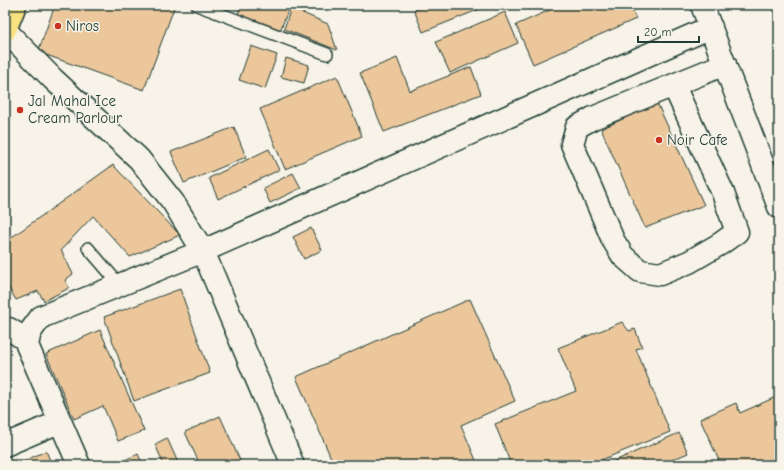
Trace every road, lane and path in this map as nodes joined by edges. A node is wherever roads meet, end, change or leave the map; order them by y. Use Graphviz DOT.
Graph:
graph roads {
  1 [pos="15,5"];
  2 [pos="197,5"];
  3 [pos="702,5"];
  4 [pos="711,27"];
  5 [pos="5,30"];
  6 [pos="327,54"];
  7 [pos="725,64"];
  8 [pos="674,86"];
  9 [pos="779,207"];
  10 [pos="88,248"];
  11 [pos="203,251"];
  12 [pos="119,284"];
  13 [pos="5,329"];
  14 [pos="28,341"];
  15 [pos="60,422"];
  16 [pos="6,443"];
  17 [pos="79,465"];
  18 [pos="293,465"];
  1 -- 5 [label="highway"];
  2 -- 6 [label="lane"];
  3 -- 4 [label="street"];
  4 -- 7 [label="street"];
  4 -- 11 [label="street"];
  5 -- 11 [label="street"];
  7 -- 8 [label="street"];
  7 -- 9 [label="street"];
  8 -- 8 [label="street"];
  10 -- 12 [label="lane"];
  11 -- 12 [label="street"];
  11 -- 18 [label="street"];
  12 -- 14 [label="street"];
  13 -- 14 [label="street"];
  14 -- 15 [label="street"];
  15 -- 16 [label="street"];
  15 -- 17 [label="street"];
}
